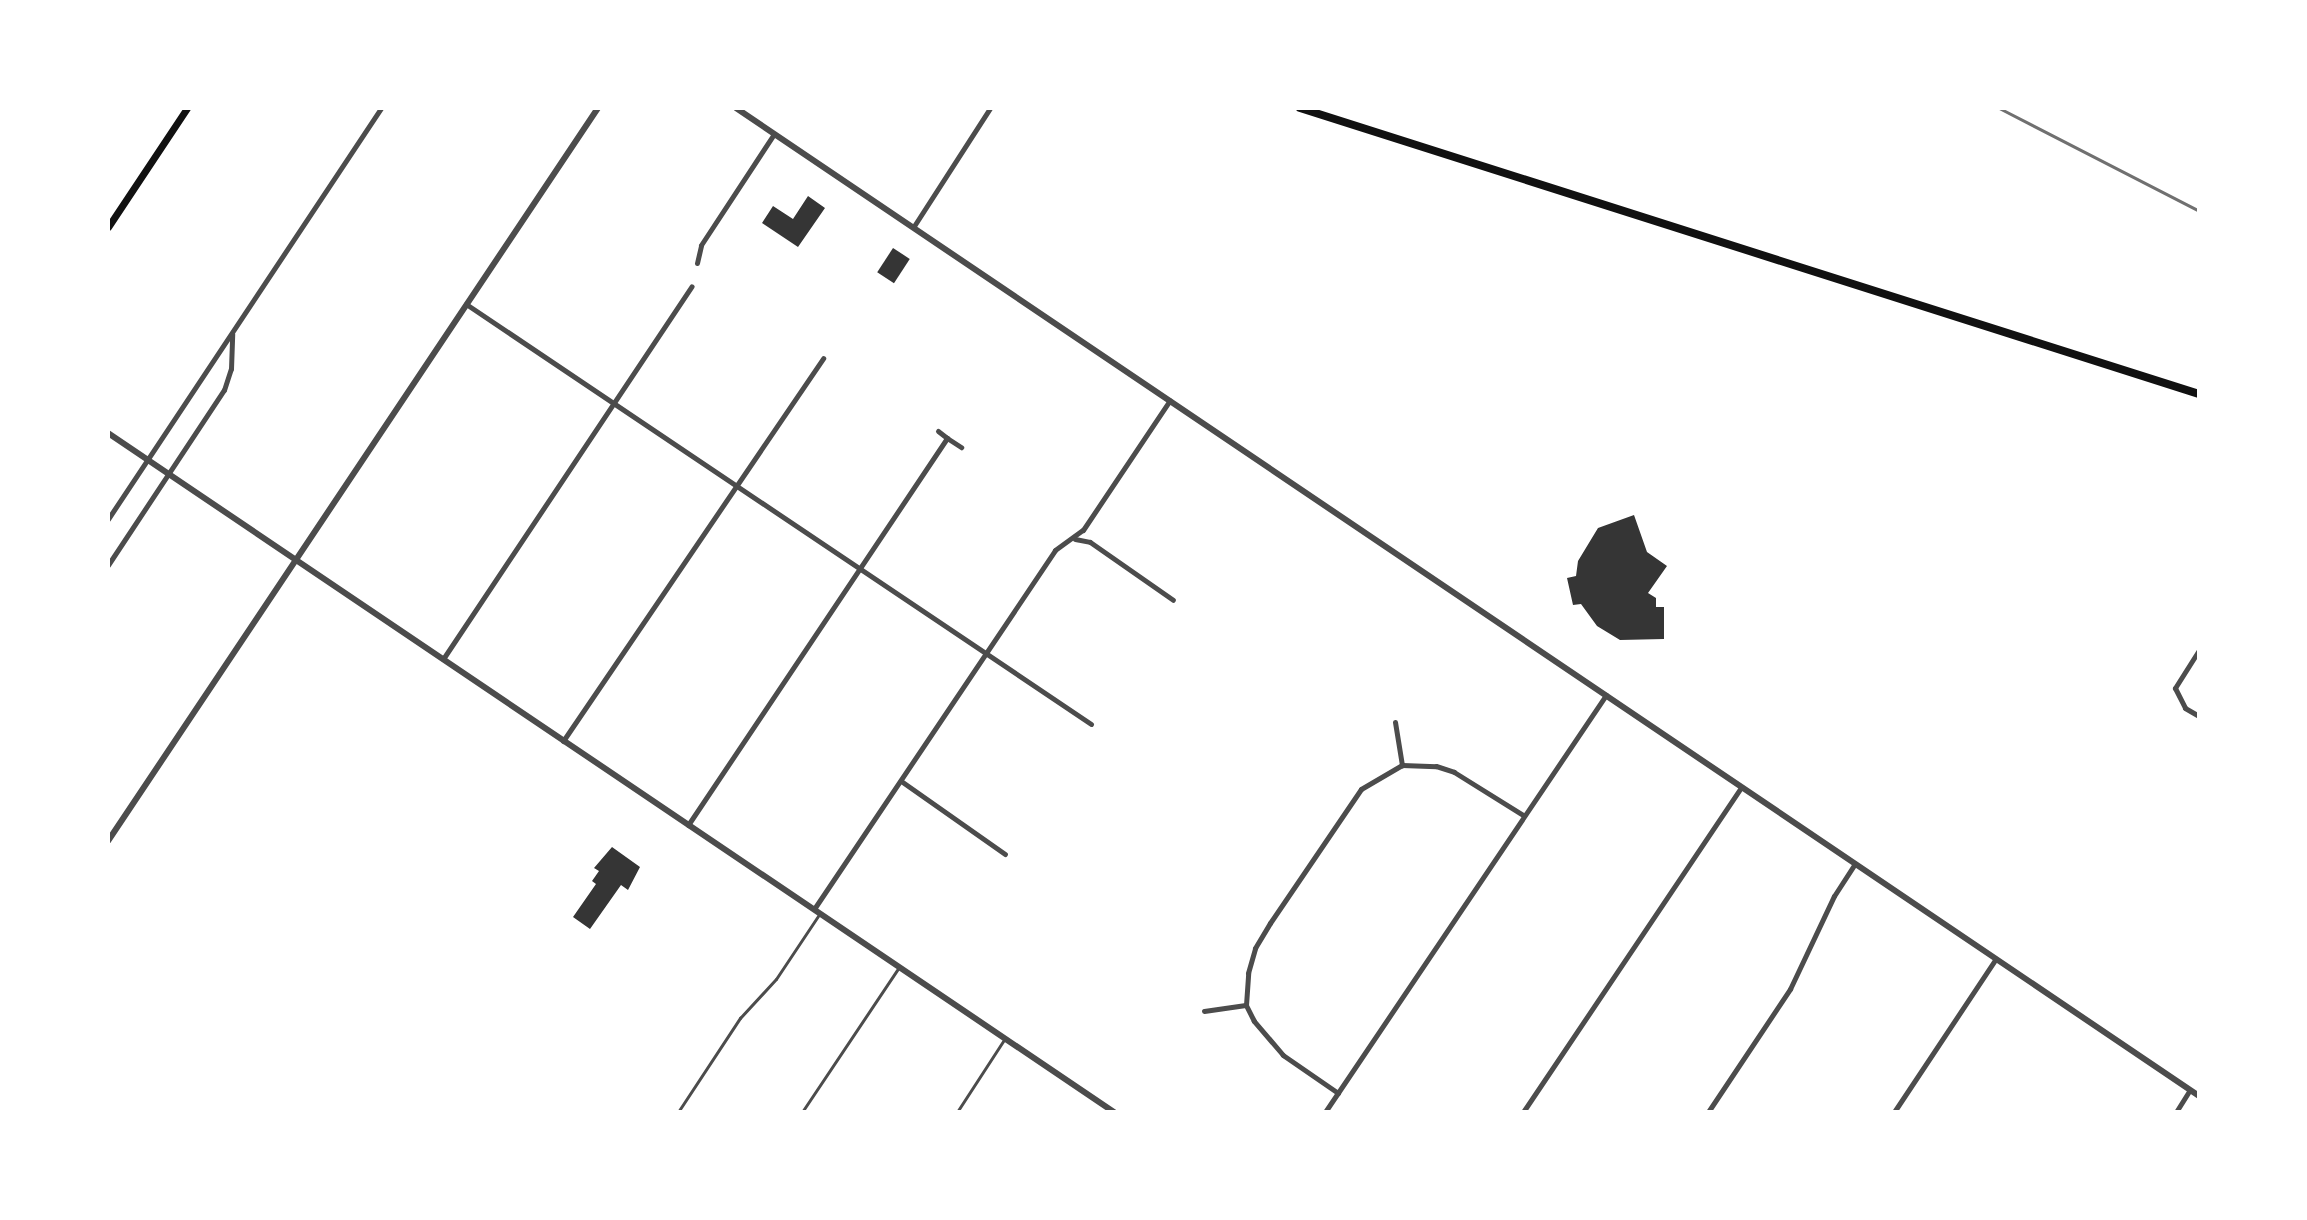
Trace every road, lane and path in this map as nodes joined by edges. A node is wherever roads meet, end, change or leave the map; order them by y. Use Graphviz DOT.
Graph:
graph roads {
  1 [pos="187,108"];
  2 [pos="381,108"];
  3 [pos="598,108"];
  4 [pos="736,108"];
  5 [pos="990,108"];
  6 [pos="1300,108"];
  7 [pos="774,134"];
  8 [pos="914,226"];
  9 [pos="108,227"];
  10 [pos="697,263"];
  11 [pos="692,286"];
  12 [pos="466,304"];
  13 [pos="232,333"];
  14 [pos="823,358"];
  15 [pos="2199,394"];
  16 [pos="1170,400"];
  17 [pos="614,402"];
  18 [pos="938,431"];
  19 [pos="108,433"];
  20 [pos="947,438"];
  21 [pos="961,447"];
  22 [pos="147,459"];
  23 [pos="170,474"];
  24 [pos="736,484"];
  25 [pos="108,519"];
  26 [pos="1075,539"];
  27 [pos="296,560"];
  28 [pos="108,565"];
  29 [pos="859,568"];
  30 [pos="1173,600"];
  31 [pos="2199,650"];
  32 [pos="985,653"];
  33 [pos="443,659"];
  34 [pos="1607,694"];
  35 [pos="2199,716"];
  36 [pos="1395,722"];
  37 [pos="1091,724"];
  38 [pos="563,741"];
  39 [pos="1402,765"];
  40 [pos="901,781"];
  41 [pos="1741,788"];
  42 [pos="1523,815"];
  43 [pos="688,825"];
  44 [pos="108,841"];
  45 [pos="1005,854"];
  46 [pos="1854,865"];
  47 [pos="817,911"];
  48 [pos="1995,960"];
  49 [pos="899,967"];
  50 [pos="1246,1005"];
  51 [pos="1204,1011"];
  52 [pos="1005,1038"];
  53 [pos="2190,1090"];
  54 [pos="1338,1093"];
  55 [pos="2199,1096"];
  56 [pos="678,1112"];
  57 [pos="802,1112"];
  58 [pos="957,1112"];
  59 [pos="1114,1112"];
  60 [pos="1325,1112"];
  61 [pos="1523,1112"];
  62 [pos="1708,1112"];
  63 [pos="1894,1112"];
  64 [pos="2176,1112"];
  1 -- 9 [label="main road"];
  2 -- 13 [label="street"];
  3 -- 12 [label="street"];
  4 -- 7 [label="street"];
  5 -- 8 [label="street"];
  6 -- 15 [label="main road"];
  7 -- 8 [label="street"];
  7 -- 10 [label="street"];
  8 -- 16 [label="street"];
  11 -- 17 [label="street"];
  12 -- 17 [label="street"];
  12 -- 27 [label="street"];
  13 -- 22 [label="street"];
  13 -- 23 [label="street"];
  14 -- 24 [label="street"];
  16 -- 26 [label="street"];
  16 -- 34 [label="street"];
  17 -- 24 [label="street"];
  17 -- 33 [label="street"];
  18 -- 20 [label="street"];
  19 -- 22 [label="street"];
  20 -- 21 [label="street"];
  20 -- 29 [label="street"];
  22 -- 23 [label="street"];
  22 -- 25 [label="street"];
  23 -- 27 [label="street"];
  23 -- 28 [label="street"];
  24 -- 29 [label="street"];
  24 -- 38 [label="street"];
  26 -- 30 [label="street"];
  26 -- 32 [label="street"];
  27 -- 33 [label="street"];
  27 -- 44 [label="street"];
  29 -- 32 [label="street"];
  29 -- 43 [label="street"];
  31 -- 35 [label="street"];
  32 -- 37 [label="street"];
  32 -- 40 [label="street"];
  33 -- 38 [label="street"];
  34 -- 41 [label="street"];
  34 -- 42 [label="street"];
  36 -- 39 [label="street"];
  38 -- 43 [label="street"];
  39 -- 42 [label="street"];
  39 -- 50 [label="street"];
  40 -- 45 [label="street"];
  40 -- 47 [label="street"];
  41 -- 46 [label="street"];
  41 -- 61 [label="street"];
  42 -- 54 [label="street"];
  43 -- 47 [label="street"];
  46 -- 48 [label="street"];
  46 -- 62 [label="street"];
  47 -- 49 [label="street"];
  47 -- 56 [label="lane"];
  48 -- 53 [label="street"];
  48 -- 63 [label="street"];
  49 -- 52 [label="street"];
  49 -- 57 [label="lane"];
  50 -- 51 [label="street"];
  50 -- 54 [label="street"];
  52 -- 58 [label="lane"];
  52 -- 59 [label="street"];
  53 -- 55 [label="street"];
  53 -- 64 [label="street"];
  54 -- 60 [label="street"];
}
